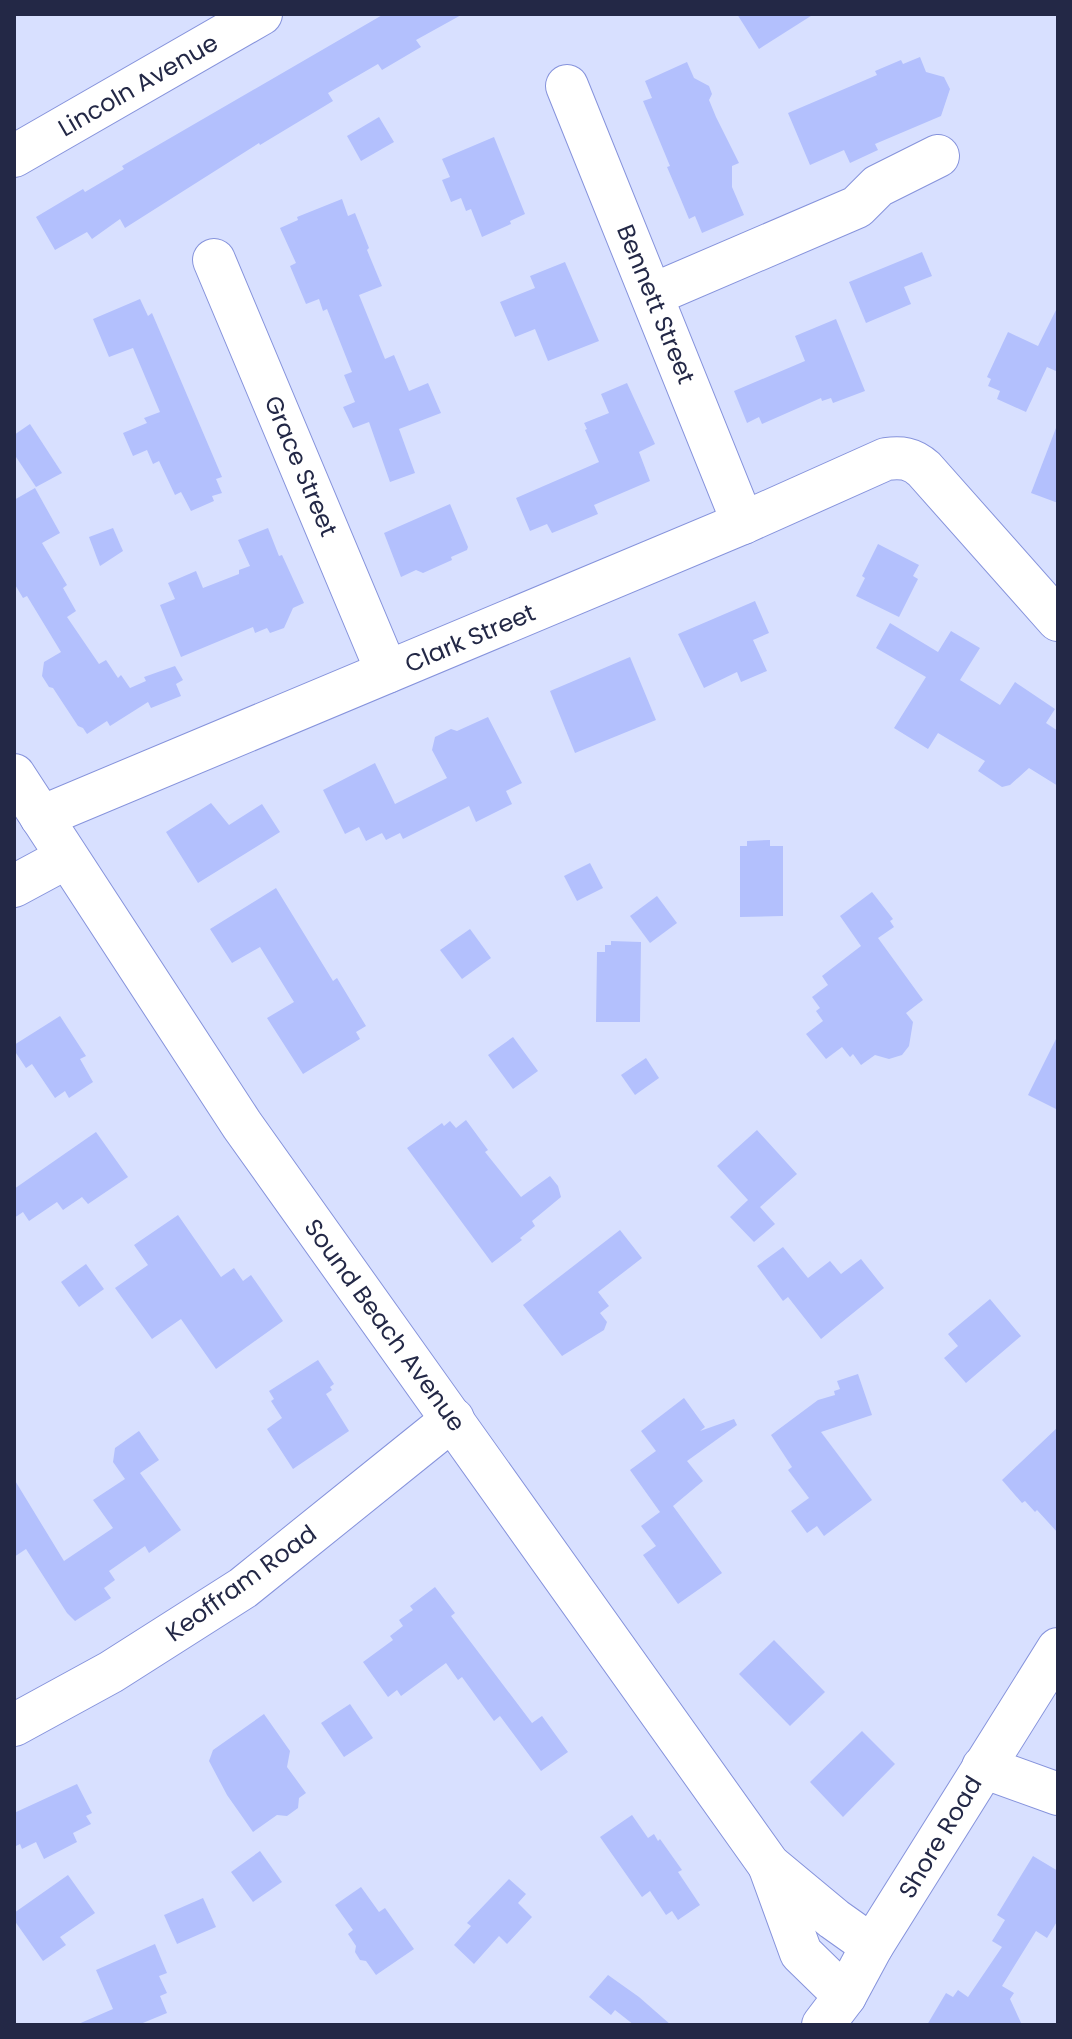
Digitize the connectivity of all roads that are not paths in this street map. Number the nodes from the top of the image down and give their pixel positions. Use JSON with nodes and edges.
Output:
{"nodes":[{"id":1,"x":261,"y":14,"type":"edge"},
{"id":2,"x":567,"y":86,"type":"dead end"},
{"id":3,"x":14,"y":156,"type":"edge"},
{"id":4,"x":938,"y":156,"type":"dead end"},
{"id":5,"x":214,"y":260,"type":"dead end"},
{"id":6,"x":652,"y":295,"type":"junction"},
{"id":7,"x":743,"y":523,"type":"junction"},
{"id":8,"x":1058,"y":620,"type":"edge"},
{"id":9,"x":387,"y":672,"type":"junction"},
{"id":10,"x":14,"y":775,"type":"edge"},
{"id":11,"x":41,"y":817,"type":"junction"},
{"id":12,"x":66,"y":858,"type":"junction"},
{"id":13,"x":14,"y":886,"type":"edge"},
{"id":14,"x":453,"y":1419,"type":"junction"},
{"id":15,"x":1058,"y":1649,"type":"edge"},
{"id":16,"x":14,"y":1725,"type":"edge"},
{"id":17,"x":983,"y":1767,"type":"junction"},
{"id":18,"x":1058,"y":1794,"type":"edge"},
{"id":19,"x":769,"y":1865,"type":"junction"},
{"id":20,"x":872,"y":1946,"type":"junction"},
{"id":21,"x":834,"y":2010,"type":"edge"}],
"edges":[{"from":1,"to":3,"type":"street","name":"Lincoln Avenue"},
{"from":2,"to":6,"type":"street","name":"Bennett Street"},
{"from":4,"to":6,"type":"street"},
{"from":5,"to":9,"type":"street","name":"Grace Street"},
{"from":6,"to":7,"type":"street","name":"Bennett Street"},
{"from":7,"to":8,"type":"street","name":"Clark Street"},
{"from":7,"to":9,"type":"street","name":"Clark Street"},
{"from":9,"to":11,"type":"street","name":"Clark Street"},
{"from":10,"to":11,"type":"street","name":"Sound Beach Avenue"},
{"from":11,"to":12,"type":"street","name":"Sound Beach Avenue"},
{"from":12,"to":13,"type":"street"},
{"from":12,"to":14,"type":"street","name":"Sound Beach Avenue"},
{"from":14,"to":16,"type":"street","name":"Keoffram Road"},
{"from":14,"to":19,"type":"street","name":"Sound Beach Avenue"},
{"from":15,"to":17,"type":"street","name":"Shore Road"},
{"from":17,"to":18,"type":"street"},
{"from":17,"to":20,"type":"street","name":"Shore Road"},
{"from":19,"to":20,"type":"street","name":"Sound Beach Avenue"},
{"from":19,"to":21,"type":"street","name":"Sound Beach Avenue"},
{"from":20,"to":21,"type":"street","name":"Shore Road"}]}
